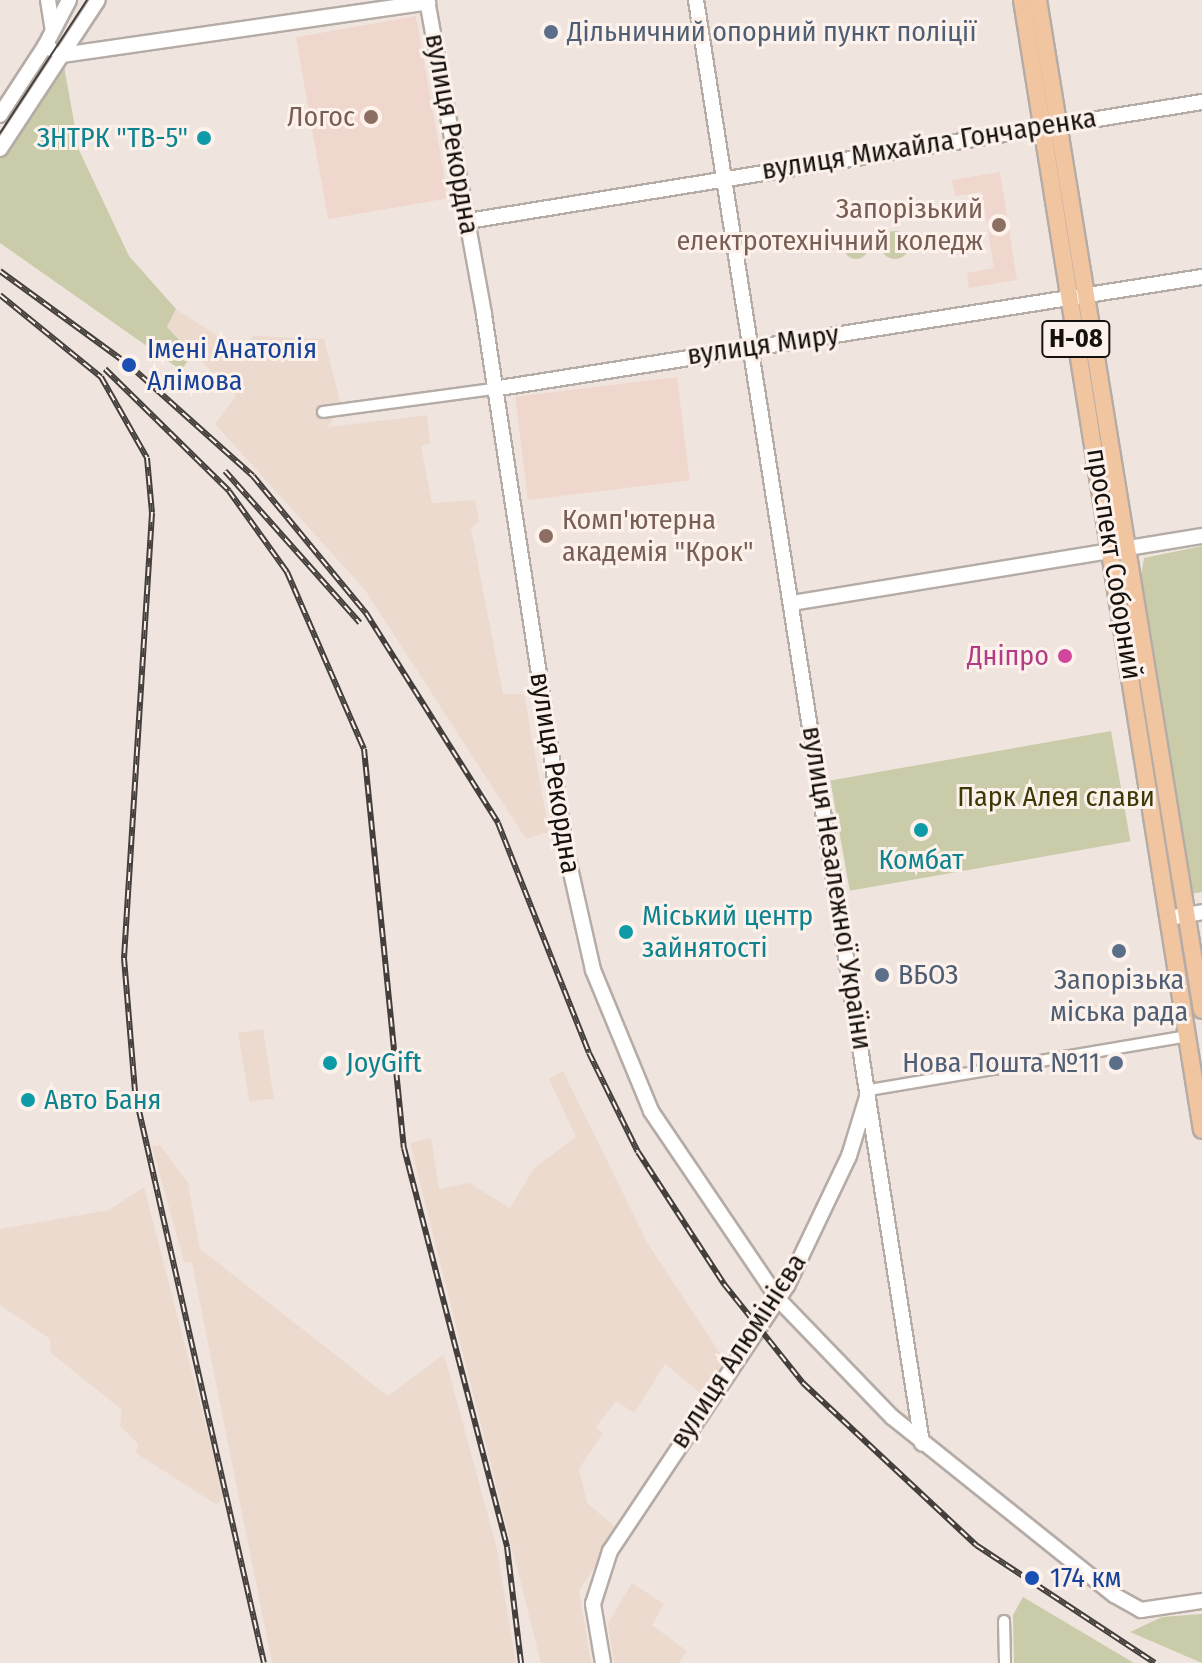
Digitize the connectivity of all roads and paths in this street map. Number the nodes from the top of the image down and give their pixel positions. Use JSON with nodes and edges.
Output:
{"nodes":[{"id":1,"x":48,"y":0,"type":"edge"},
{"id":2,"x":69,"y":0,"type":"edge"},
{"id":3,"x":98,"y":0,"type":"edge"},
{"id":4,"x":696,"y":0,"type":"edge"},
{"id":5,"x":1022,"y":0,"type":"edge"},
{"id":6,"x":1038,"y":0,"type":"edge"},
{"id":7,"x":428,"y":1,"type":"edge"},
{"id":8,"x":53,"y":31,"type":"junction"},
{"id":9,"x":45,"y":46,"type":"junction"},
{"id":10,"x":62,"y":55,"type":"junction"},
{"id":11,"x":1202,"y":102,"type":"edge"},
{"id":12,"x":0,"y":115,"type":"edge"},
{"id":13,"x":1050,"y":124,"type":"junction"},
{"id":14,"x":0,"y":149,"type":"edge"},
{"id":15,"x":725,"y":177,"type":"junction"},
{"id":16,"x":468,"y":221,"type":"junction"},
{"id":17,"x":1202,"y":277,"type":"edge"},
{"id":18,"x":1087,"y":296,"type":"junction"},
{"id":19,"x":1069,"y":299,"type":"junction"},
{"id":20,"x":751,"y":348,"type":"junction"},
{"id":21,"x":493,"y":389,"type":"junction"},
{"id":22,"x":323,"y":412,"type":"dead end"},
{"id":23,"x":1202,"y":536,"type":"edge"},
{"id":24,"x":1121,"y":552,"type":"junction"},
{"id":25,"x":792,"y":603,"type":"junction"},
{"id":26,"x":1196,"y":913,"type":"edge"},
{"id":27,"x":1169,"y":918,"type":"junction"},
{"id":28,"x":1198,"y":957,"type":"edge"},
{"id":29,"x":1175,"y":961,"type":"junction"},
{"id":30,"x":1202,"y":1010,"type":"edge"},
{"id":31,"x":1187,"y":1036,"type":"junction"},
{"id":32,"x":869,"y":1090,"type":"junction"},
{"id":33,"x":1202,"y":1130,"type":"edge"},
{"id":34,"x":779,"y":1300,"type":"junction"},
{"id":35,"x":922,"y":1443,"type":"junction"},
{"id":36,"x":1202,"y":1601,"type":"edge"},
{"id":37,"x":1004,"y":1621,"type":"dead end"},
{"id":38,"x":603,"y":1663,"type":"edge"},
{"id":39,"x":1005,"y":1663,"type":"edge"}],
"edges":[{"from":1,"to":8,"type":"street"},
{"from":2,"to":8,"type":"street"},
{"from":3,"to":10,"type":"street"},
{"from":4,"to":15,"type":"street","name":"вулиця Незалежної України"},
{"from":5,"to":13,"type":"main road","name":"проспект Соборний","number":"Н-08"},
{"from":6,"to":13,"type":"main road","name":"проспект Соборний","number":"Н-08"},
{"from":7,"to":10,"type":"street"},
{"from":7,"to":16,"type":"street","name":"вулиця Рекордна"},
{"from":8,"to":9,"type":"street"},
{"from":9,"to":10,"type":"street"},
{"from":9,"to":12,"type":"street"},
{"from":10,"to":14,"type":"street"},
{"from":11,"to":13,"type":"street","name":"вулиця Михайла Гончаренка"},
{"from":13,"to":15,"type":"street","name":"вулиця Михайла Гончаренка"},
{"from":13,"to":18,"type":"main road","name":"проспект Соборний","number":"Н-08"},
{"from":13,"to":19,"type":"main road","name":"проспект Соборний","number":"Н-08"},
{"from":15,"to":16,"type":"street","name":"вулиця Михайла Гончаренка"},
{"from":15,"to":20,"type":"street","name":"вулиця Незалежної України"},
{"from":16,"to":21,"type":"street","name":"вулиця Рекордна"},
{"from":17,"to":18,"type":"street","name":"вулиця Миру"},
{"from":18,"to":19,"type":"street","name":"вулиця Миру"},
{"from":18,"to":24,"type":"main road","name":"проспект Соборний","number":"Н-08"},
{"from":19,"to":20,"type":"street","name":"вулиця Миру"},
{"from":19,"to":24,"type":"main road","name":"проспект Соборний","number":"Н-08"},
{"from":20,"to":21,"type":"street","name":"вулиця Миру"},
{"from":20,"to":25,"type":"street","name":"вулиця Незалежної України"},
{"from":21,"to":22,"type":"street","name":"вулиця Миру"},
{"from":21,"to":34,"type":"street","name":"вулиця Рекордна"},
{"from":23,"to":24,"type":"street"},
{"from":24,"to":25,"type":"street"},
{"from":24,"to":26,"type":"main road","name":"проспект Соборний","number":"Н-08"},
{"from":24,"to":27,"type":"main road","name":"проспект Соборний","number":"Н-08"},
{"from":25,"to":32,"type":"street","name":"вулиця Незалежної України"},
{"from":26,"to":27,"type":"street"},
{"from":26,"to":28,"type":"main road","name":"проспект Соборний","number":"Н-08"},
{"from":27,"to":29,"type":"main road","name":"проспект Соборний","number":"Н-08"},
{"from":28,"to":29,"type":"street"},
{"from":28,"to":30,"type":"main road","name":"проспект Соборний","number":"Н-08"},
{"from":29,"to":31,"type":"main road","name":"проспект Соборний","number":"Н-08"},
{"from":31,"to":32,"type":"street"},
{"from":31,"to":33,"type":"main road","name":"проспект Соборний","number":"Н-08"},
{"from":32,"to":34,"type":"street","name":"вулиця Алюмінієва"},
{"from":32,"to":35,"type":"street","name":"вулиця Незалежної України"},
{"from":34,"to":35,"type":"street","name":"вулиця Рекордна"},
{"from":34,"to":38,"type":"street","name":"вулиця Алюмінієва"},
{"from":35,"to":36,"type":"street"},
{"from":37,"to":39,"type":"street"}]}
